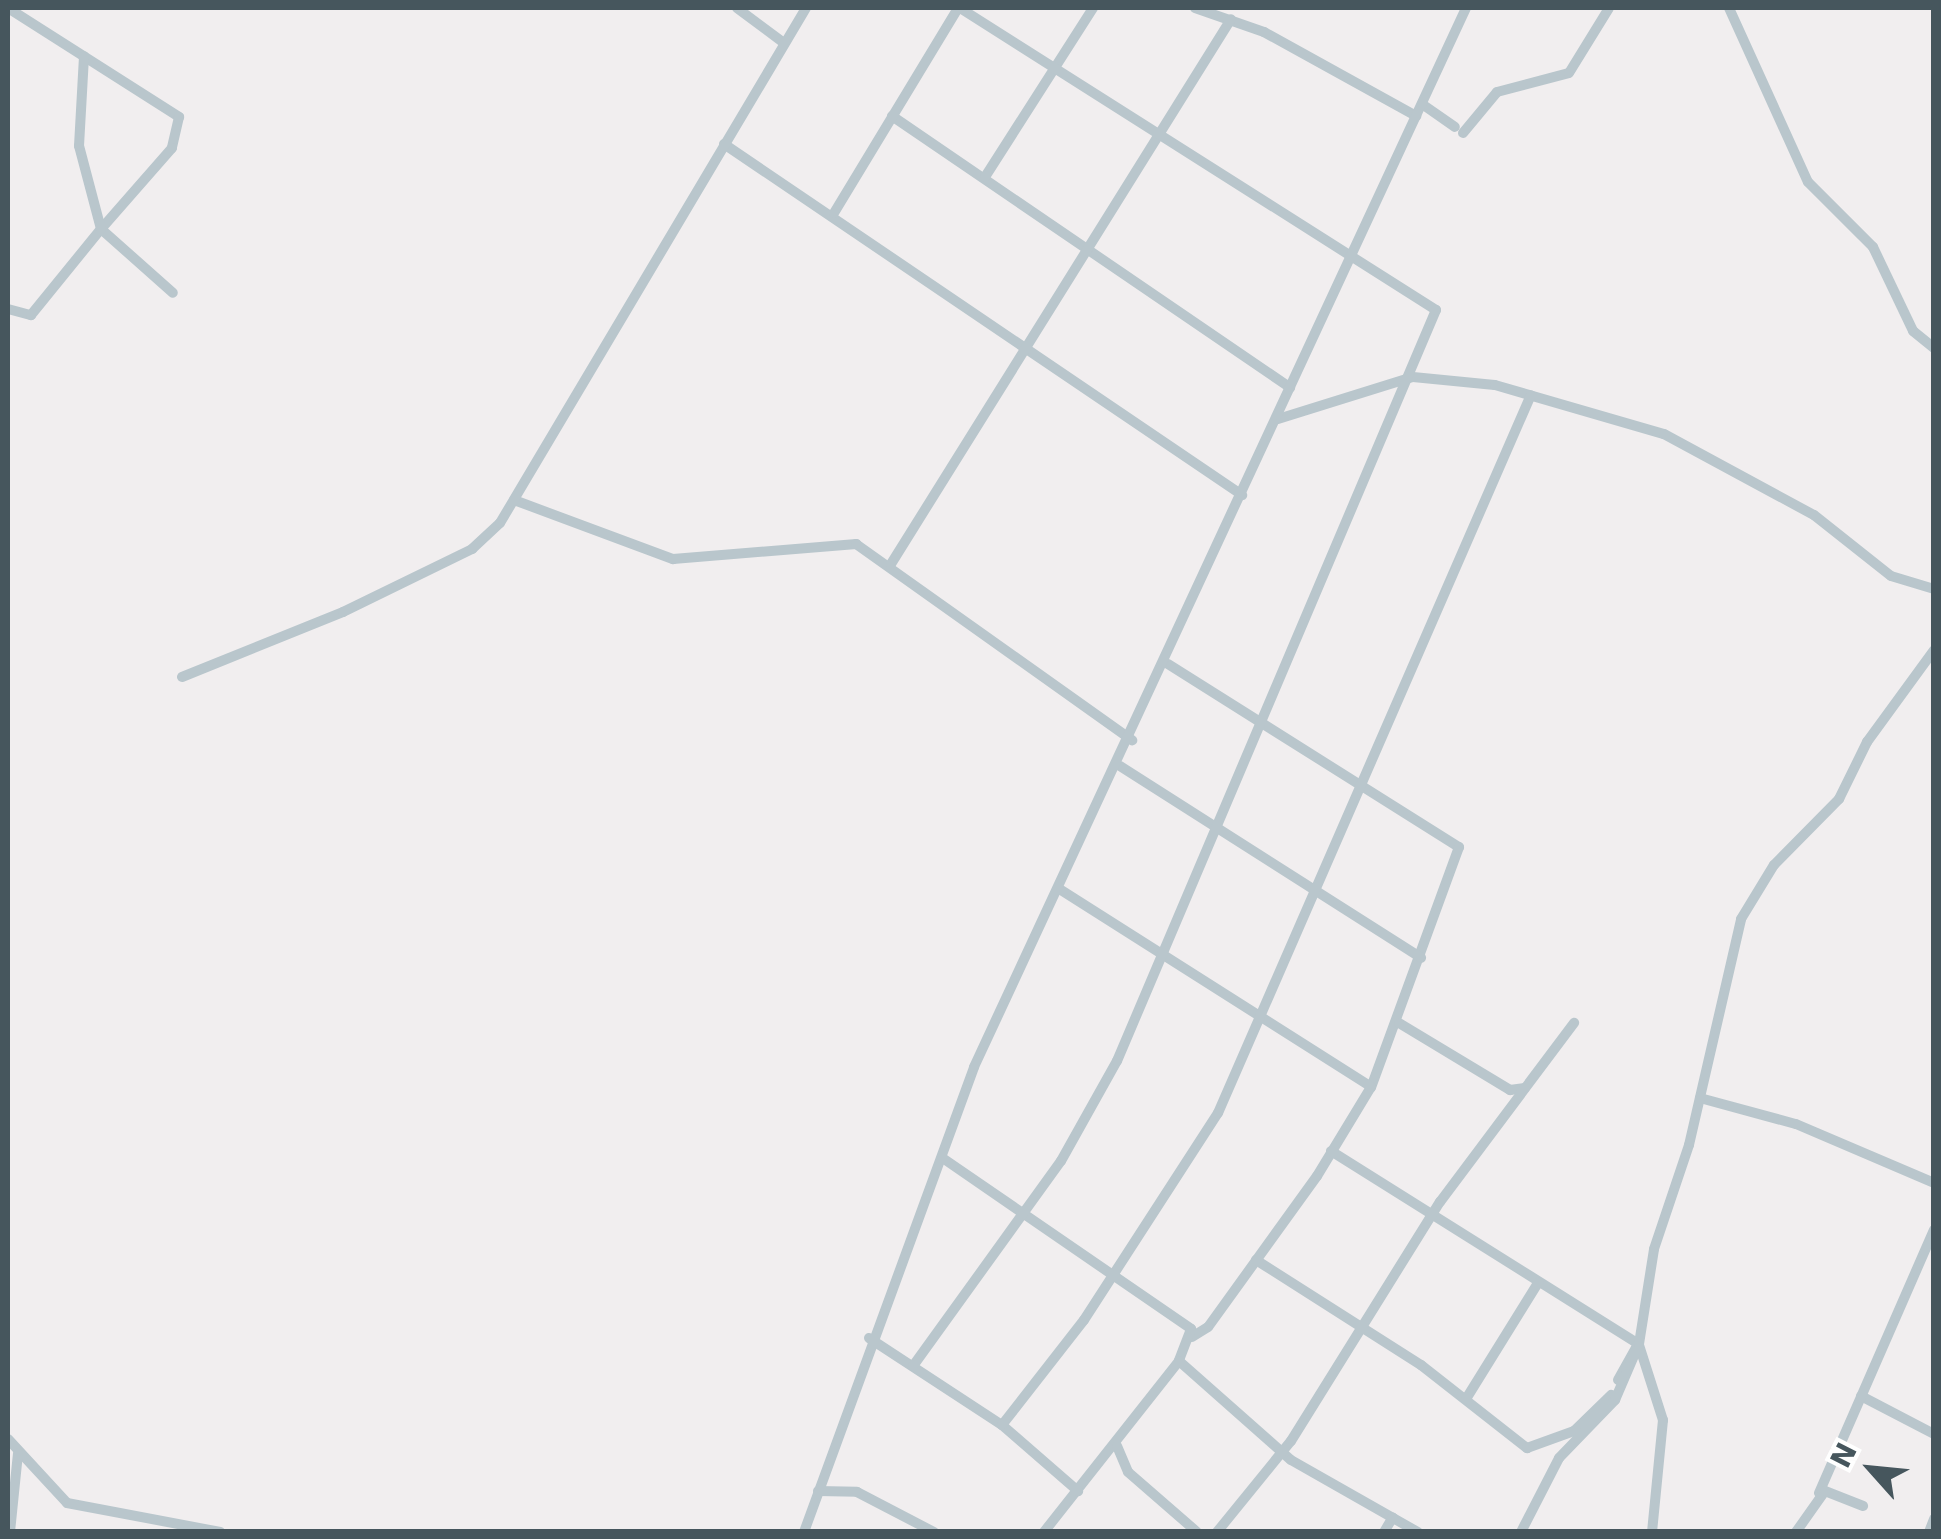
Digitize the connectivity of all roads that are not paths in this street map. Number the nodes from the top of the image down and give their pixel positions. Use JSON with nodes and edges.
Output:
{"nodes":[{"id":1,"x":8,"y":8,"type":"edge"},
{"id":2,"x":737,"y":8,"type":"edge"},
{"id":3,"x":806,"y":8,"type":"edge"},
{"id":4,"x":958,"y":8,"type":"edge"},
{"id":5,"x":1093,"y":8,"type":"edge"},
{"id":6,"x":1195,"y":8,"type":"edge"},
{"id":7,"x":1466,"y":8,"type":"edge"},
{"id":8,"x":1609,"y":8,"type":"edge"},
{"id":9,"x":1729,"y":8,"type":"edge"},
{"id":10,"x":1231,"y":19,"type":"junction"},
{"id":11,"x":784,"y":43,"type":"junction"},
{"id":12,"x":84,"y":56,"type":"junction"},
{"id":13,"x":1056,"y":66,"type":"junction"},
{"id":14,"x":1422,"y":104,"type":"junction"},
{"id":15,"x":892,"y":116,"type":"junction"},
{"id":16,"x":1416,"y":116,"type":"junction"},
{"id":17,"x":1160,"y":131,"type":"junction"},
{"id":18,"x":724,"y":144,"type":"junction"},
{"id":19,"x":985,"y":178,"type":"junction"},
{"id":20,"x":834,"y":213,"type":"junction"},
{"id":21,"x":101,"y":230,"type":"junction"},
{"id":22,"x":1088,"y":250,"type":"junction"},
{"id":23,"x":1353,"y":252,"type":"junction"},
{"id":24,"x":173,"y":293,"type":"dead end"},
{"id":25,"x":8,"y":309,"type":"edge"},
{"id":26,"x":1024,"y":348,"type":"junction"},
{"id":27,"x":1934,"y":348,"type":"edge"},
{"id":28,"x":1414,"y":377,"type":"junction"},
{"id":29,"x":1290,"y":387,"type":"junction"},
{"id":30,"x":1531,"y":395,"type":"junction"},
{"id":31,"x":1278,"y":419,"type":"junction"},
{"id":32,"x":1242,"y":494,"type":"junction"},
{"id":33,"x":514,"y":500,"type":"junction"},
{"id":34,"x":891,"y":564,"type":"junction"},
{"id":35,"x":1934,"y":589,"type":"edge"},
{"id":36,"x":1934,"y":650,"type":"edge"},
{"id":37,"x":1168,"y":664,"type":"junction"},
{"id":38,"x":182,"y":677,"type":"dead end"},
{"id":39,"x":1263,"y":721,"type":"junction"},
{"id":40,"x":1132,"y":740,"type":"junction"},
{"id":41,"x":1120,"y":766,"type":"junction"},
{"id":42,"x":1361,"y":785,"type":"junction"},
{"id":43,"x":1217,"y":829,"type":"junction"},
{"id":44,"x":1060,"y":890,"type":"junction"},
{"id":45,"x":1315,"y":894,"type":"junction"},
{"id":46,"x":1164,"y":955,"type":"junction"},
{"id":47,"x":1421,"y":958,"type":"junction"},
{"id":48,"x":1261,"y":1017,"type":"junction"},
{"id":49,"x":1399,"y":1023,"type":"junction"},
{"id":50,"x":1574,"y":1023,"type":"dead end"},
{"id":51,"x":1370,"y":1087,"type":"junction"},
{"id":52,"x":1525,"y":1088,"type":"junction"},
{"id":53,"x":1700,"y":1098,"type":"junction"},
{"id":54,"x":1331,"y":1151,"type":"junction"},
{"id":55,"x":944,"y":1159,"type":"junction"},
{"id":56,"x":1934,"y":1183,"type":"edge"},
{"id":57,"x":1024,"y":1214,"type":"junction"},
{"id":58,"x":1434,"y":1218,"type":"junction"},
{"id":59,"x":1934,"y":1230,"type":"edge"},
{"id":60,"x":1256,"y":1260,"type":"junction"},
{"id":61,"x":1113,"y":1272,"type":"junction"},
{"id":62,"x":1538,"y":1284,"type":"junction"},
{"id":63,"x":1361,"y":1325,"type":"junction"},
{"id":64,"x":1192,"y":1336,"type":"junction"},
{"id":65,"x":869,"y":1338,"type":"junction"},
{"id":66,"x":1639,"y":1344,"type":"junction"},
{"id":67,"x":1179,"y":1361,"type":"junction"},
{"id":68,"x":914,"y":1366,"type":"junction"},
{"id":69,"x":1862,"y":1396,"type":"junction"},
{"id":70,"x":1466,"y":1399,"type":"junction"},
{"id":71,"x":1002,"y":1425,"type":"junction"},
{"id":72,"x":1934,"y":1434,"type":"edge"},
{"id":73,"x":8,"y":1439,"type":"edge"},
{"id":74,"x":1117,"y":1446,"type":"junction"},
{"id":75,"x":1280,"y":1451,"type":"junction"},
{"id":76,"x":18,"y":1453,"type":"junction"},
{"id":77,"x":818,"y":1491,"type":"junction"},
{"id":78,"x":1078,"y":1491,"type":"junction"},
{"id":79,"x":1819,"y":1493,"type":"junction"},
{"id":80,"x":1863,"y":1506,"type":"dead end"},
{"id":81,"x":1392,"y":1516,"type":"junction"},
{"id":82,"x":1934,"y":1519,"type":"edge"},
{"id":83,"x":10,"y":1532,"type":"edge"},
{"id":84,"x":220,"y":1532,"type":"edge"},
{"id":85,"x":800,"y":1532,"type":"edge"},
{"id":86,"x":934,"y":1532,"type":"edge"},
{"id":87,"x":1044,"y":1532,"type":"edge"},
{"id":88,"x":1197,"y":1532,"type":"edge"},
{"id":89,"x":1218,"y":1532,"type":"edge"},
{"id":90,"x":1384,"y":1532,"type":"edge"},
{"id":91,"x":1418,"y":1532,"type":"edge"},
{"id":92,"x":1521,"y":1532,"type":"edge"},
{"id":93,"x":1652,"y":1532,"type":"edge"},
{"id":94,"x":1796,"y":1532,"type":"edge"},
{"id":95,"x":1929,"y":1532,"type":"edge"}],
"edges":[{"from":1,"to":12,"type":"street"},
{"from":2,"to":11,"type":"street"},
{"from":3,"to":11,"type":"street"},
{"from":4,"to":13,"type":"street"},
{"from":4,"to":15,"type":"street"},
{"from":5,"to":13,"type":"street"},
{"from":6,"to":10,"type":"street"},
{"from":7,"to":14,"type":"street"},
{"from":8,"to":14,"type":"street"},
{"from":9,"to":27,"type":"street"},
{"from":10,"to":16,"type":"street"},
{"from":10,"to":17,"type":"street"},
{"from":11,"to":18,"type":"street"},
{"from":12,"to":21,"type":"street"},
{"from":12,"to":21,"type":"street"},
{"from":13,"to":17,"type":"street"},
{"from":13,"to":19,"type":"street"},
{"from":14,"to":16,"type":"street"},
{"from":15,"to":19,"type":"street"},
{"from":15,"to":20,"type":"street"},
{"from":16,"to":23,"type":"street"},
{"from":17,"to":22,"type":"street"},
{"from":17,"to":23,"type":"street"},
{"from":18,"to":20,"type":"street"},
{"from":18,"to":33,"type":"street"},
{"from":19,"to":22,"type":"street"},
{"from":20,"to":26,"type":"street"},
{"from":21,"to":24,"type":"street"},
{"from":21,"to":25,"type":"street"},
{"from":22,"to":26,"type":"street"},
{"from":22,"to":29,"type":"street"},
{"from":23,"to":28,"type":"street"},
{"from":23,"to":29,"type":"street"},
{"from":26,"to":32,"type":"street"},
{"from":26,"to":34,"type":"street"},
{"from":28,"to":30,"type":"street"},
{"from":28,"to":31,"type":"street"},
{"from":28,"to":39,"type":"street"},
{"from":29,"to":31,"type":"street"},
{"from":30,"to":35,"type":"street"},
{"from":30,"to":42,"type":"street"},
{"from":31,"to":32,"type":"street"},
{"from":32,"to":37,"type":"street"},
{"from":33,"to":34,"type":"street"},
{"from":33,"to":38,"type":"street"},
{"from":34,"to":40,"type":"street"},
{"from":36,"to":53,"type":"street"},
{"from":37,"to":39,"type":"street"},
{"from":37,"to":40,"type":"street"},
{"from":39,"to":42,"type":"street"},
{"from":39,"to":43,"type":"street"},
{"from":40,"to":41,"type":"street"},
{"from":41,"to":43,"type":"street"},
{"from":41,"to":44,"type":"street"},
{"from":42,"to":45,"type":"street"},
{"from":42,"to":47,"type":"street"},
{"from":43,"to":45,"type":"street"},
{"from":43,"to":46,"type":"street"},
{"from":44,"to":46,"type":"street"},
{"from":44,"to":55,"type":"street"},
{"from":45,"to":47,"type":"street"},
{"from":45,"to":48,"type":"street"},
{"from":46,"to":48,"type":"street"},
{"from":46,"to":57,"type":"street"},
{"from":47,"to":49,"type":"street"},
{"from":48,"to":51,"type":"street"},
{"from":48,"to":61,"type":"street"},
{"from":49,"to":51,"type":"street"},
{"from":49,"to":52,"type":"street"},
{"from":50,"to":52,"type":"street"},
{"from":51,"to":54,"type":"street"},
{"from":52,"to":58,"type":"street"},
{"from":53,"to":56,"type":"street"},
{"from":53,"to":66,"type":"street"},
{"from":54,"to":58,"type":"street"},
{"from":54,"to":60,"type":"street"},
{"from":55,"to":57,"type":"street"},
{"from":55,"to":65,"type":"street"},
{"from":57,"to":61,"type":"street"},
{"from":57,"to":68,"type":"street"},
{"from":58,"to":62,"type":"street"},
{"from":58,"to":63,"type":"street"},
{"from":59,"to":69,"type":"street"},
{"from":60,"to":63,"type":"street"},
{"from":60,"to":64,"type":"street"},
{"from":61,"to":64,"type":"street"},
{"from":61,"to":71,"type":"street"},
{"from":62,"to":66,"type":"street"},
{"from":62,"to":70,"type":"street"},
{"from":63,"to":70,"type":"street"},
{"from":63,"to":75,"type":"street"},
{"from":64,"to":67,"type":"street"},
{"from":65,"to":68,"type":"street"},
{"from":65,"to":77,"type":"street"},
{"from":66,"to":70,"type":"street"},
{"from":66,"to":92,"type":"street"},
{"from":66,"to":93,"type":"street"},
{"from":67,"to":74,"type":"street"},
{"from":67,"to":75,"type":"street"},
{"from":68,"to":71,"type":"street"},
{"from":69,"to":72,"type":"street"},
{"from":69,"to":79,"type":"street"},
{"from":71,"to":78,"type":"street"},
{"from":73,"to":76,"type":"street"},
{"from":74,"to":78,"type":"street"},
{"from":74,"to":88,"type":"street"},
{"from":75,"to":81,"type":"street"},
{"from":75,"to":89,"type":"street"},
{"from":76,"to":83,"type":"street"},
{"from":76,"to":84,"type":"street"},
{"from":77,"to":85,"type":"street"},
{"from":77,"to":86,"type":"street"},
{"from":78,"to":87,"type":"street"},
{"from":79,"to":80,"type":"street"},
{"from":79,"to":94,"type":"street"},
{"from":81,"to":90,"type":"street"},
{"from":81,"to":91,"type":"street"},
{"from":82,"to":95,"type":"street"}]}
